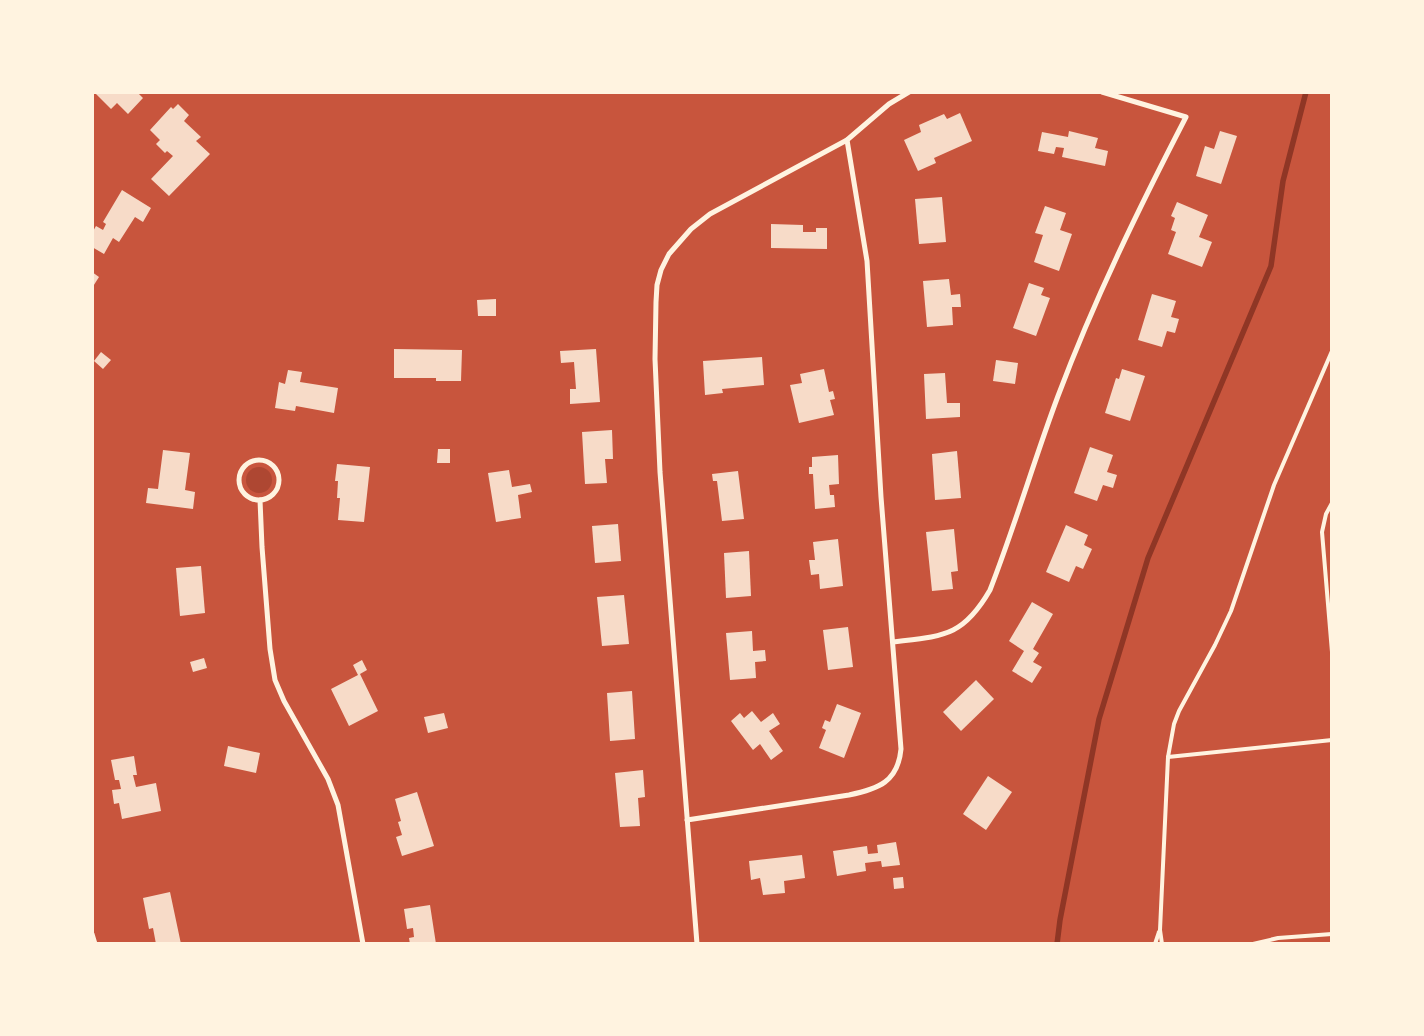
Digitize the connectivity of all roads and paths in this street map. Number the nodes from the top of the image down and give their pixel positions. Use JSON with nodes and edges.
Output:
{"nodes":[{"id":1,"x":909,"y":92,"type":"edge"},
{"id":2,"x":1102,"y":92,"type":"edge"},
{"id":3,"x":847,"y":140,"type":"junction"},
{"id":4,"x":1332,"y":351,"type":"edge"},
{"id":5,"x":260,"y":500,"type":"junction"},
{"id":6,"x":1332,"y":503,"type":"edge"},
{"id":7,"x":892,"y":642,"type":"junction"},
{"id":8,"x":1332,"y":652,"type":"edge"},
{"id":9,"x":1332,"y":740,"type":"edge"},
{"id":10,"x":1168,"y":757,"type":"junction"},
{"id":11,"x":688,"y":820,"type":"junction"},
{"id":12,"x":1160,"y":930,"type":"junction"},
{"id":13,"x":92,"y":934,"type":"edge"},
{"id":14,"x":1332,"y":934,"type":"edge"},
{"id":15,"x":95,"y":944,"type":"edge"},
{"id":16,"x":363,"y":944,"type":"edge"},
{"id":17,"x":697,"y":944,"type":"edge"},
{"id":18,"x":1155,"y":944,"type":"edge"},
{"id":19,"x":1162,"y":944,"type":"edge"},
{"id":20,"x":1254,"y":944,"type":"edge"}],
"edges":[{"from":1,"to":3,"type":"street"},
{"from":2,"to":7,"type":"street"},
{"from":3,"to":7,"type":"street"},
{"from":3,"to":11,"type":"street"},
{"from":4,"to":10,"type":"lane"},
{"from":5,"to":5,"type":"street"},
{"from":5,"to":16,"type":"street"},
{"from":6,"to":8,"type":"lane"},
{"from":7,"to":11,"type":"street"},
{"from":9,"to":10,"type":"lane"},
{"from":10,"to":12,"type":"lane"},
{"from":11,"to":17,"type":"street"},
{"from":12,"to":18,"type":"lane"},
{"from":12,"to":19,"type":"lane"},
{"from":13,"to":15,"type":"street"},
{"from":14,"to":20,"type":"lane"}]}
